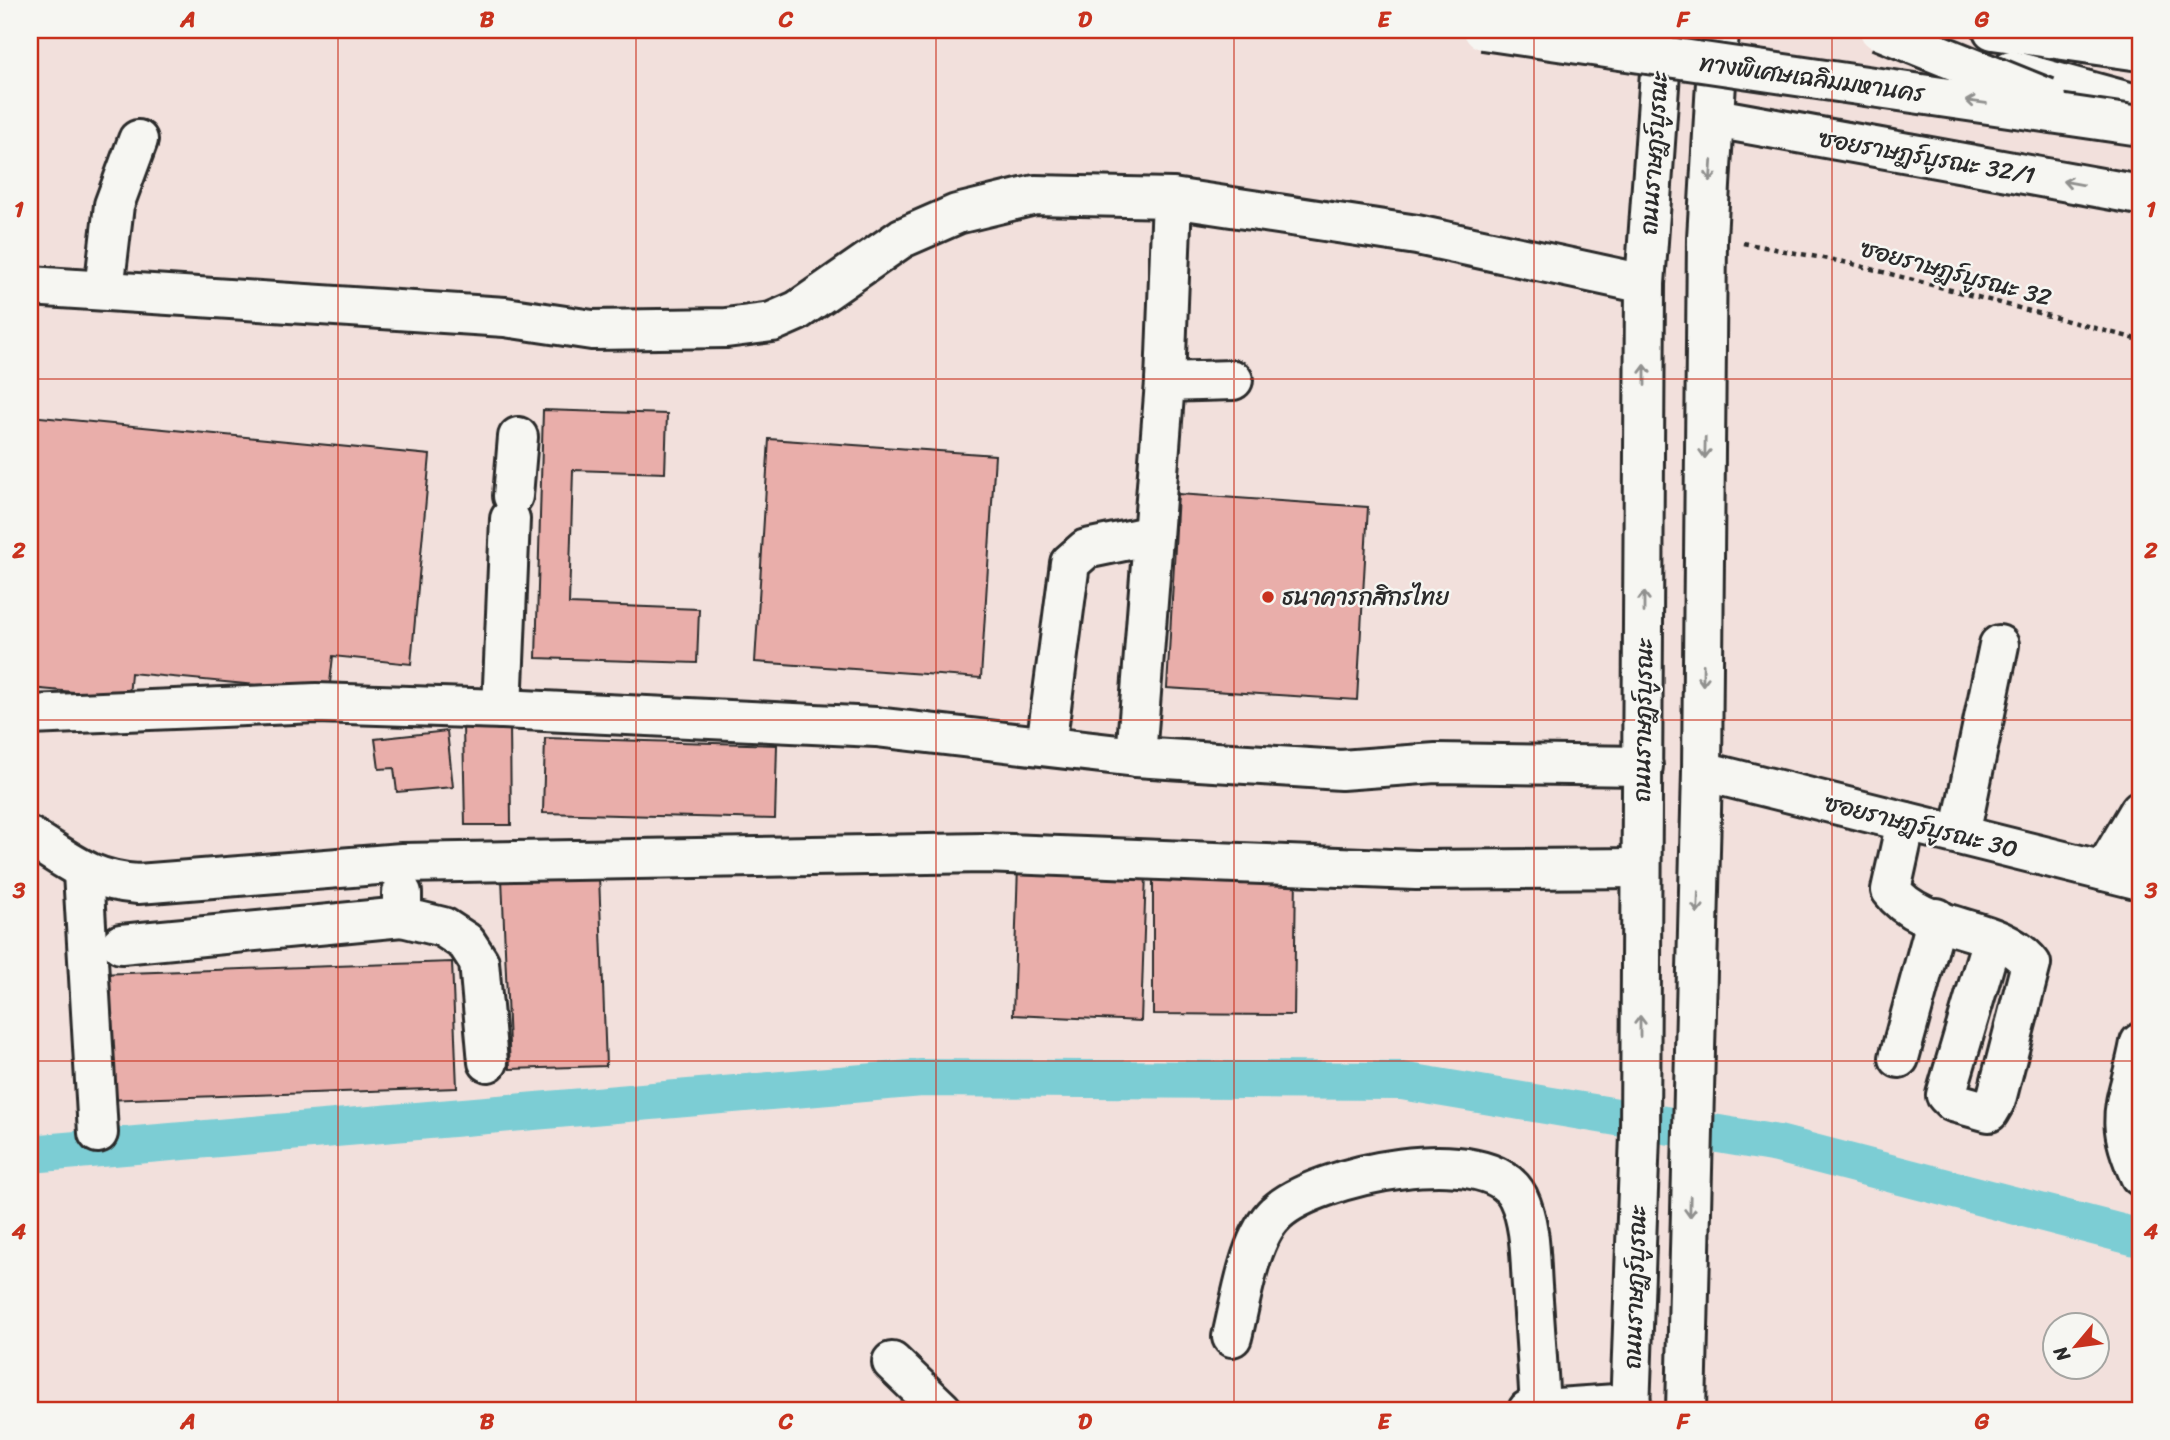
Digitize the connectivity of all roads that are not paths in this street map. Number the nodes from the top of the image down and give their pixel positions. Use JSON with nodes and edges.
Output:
{"nodes":[{"id":1,"x":1483,"y":30,"type":"edge"},
{"id":2,"x":1663,"y":30,"type":"edge"},
{"id":3,"x":1719,"y":30,"type":"edge"},
{"id":4,"x":1880,"y":30,"type":"edge"},
{"id":5,"x":1993,"y":30,"type":"edge"},
{"id":6,"x":2140,"y":51,"type":"edge"},
{"id":7,"x":2140,"y":105,"type":"edge"},
{"id":8,"x":1714,"y":118,"type":"junction"},
{"id":9,"x":2140,"y":125,"type":"edge"},
{"id":10,"x":2140,"y":133,"type":"edge"},
{"id":11,"x":138,"y":140,"type":"dead end"},
{"id":12,"x":2140,"y":195,"type":"edge"},
{"id":13,"x":1172,"y":198,"type":"junction"},
{"id":14,"x":1645,"y":284,"type":"junction"},
{"id":15,"x":30,"y":286,"type":"edge"},
{"id":16,"x":104,"y":290,"type":"junction"},
{"id":17,"x":1233,"y":380,"type":"dead end"},
{"id":18,"x":1165,"y":383,"type":"junction"},
{"id":19,"x":518,"y":437,"type":"dead end"},
{"id":20,"x":1153,"y":535,"type":"junction"},
{"id":21,"x":1999,"y":645,"type":"dead end"},
{"id":22,"x":502,"y":709,"type":"junction"},
{"id":23,"x":30,"y":715,"type":"edge"},
{"id":24,"x":1046,"y":746,"type":"junction"},
{"id":25,"x":1136,"y":757,"type":"junction"},
{"id":26,"x":1643,"y":766,"type":"junction"},
{"id":27,"x":1702,"y":772,"type":"junction"},
{"id":28,"x":2140,"y":810,"type":"edge"},
{"id":29,"x":1906,"y":822,"type":"junction"},
{"id":30,"x":1960,"y":835,"type":"junction"},
{"id":31,"x":30,"y":837,"type":"edge"},
{"id":32,"x":402,"y":863,"type":"junction"},
{"id":33,"x":1641,"y":868,"type":"junction"},
{"id":34,"x":83,"y":873,"type":"junction"},
{"id":35,"x":2122,"y":876,"type":"edge"},
{"id":36,"x":402,"y":918,"type":"junction"},
{"id":37,"x":1937,"y":918,"type":"junction"},
{"id":38,"x":1992,"y":939,"type":"dead end"},
{"id":39,"x":121,"y":944,"type":"dead end"},
{"id":40,"x":1899,"y":1058,"type":"dead end"},
{"id":41,"x":2139,"y":1059,"type":"edge"},
{"id":42,"x":488,"y":1062,"type":"dead end"},
{"id":43,"x":97,"y":1133,"type":"dead end"},
{"id":44,"x":2140,"y":1176,"type":"edge"},
{"id":45,"x":1232,"y":1337,"type":"dead end"},
{"id":46,"x":892,"y":1362,"type":"dead end"},
{"id":47,"x":1631,"y":1407,"type":"edge"},
{"id":48,"x":942,"y":1410,"type":"edge"},
{"id":49,"x":1534,"y":1410,"type":"edge"},
{"id":50,"x":1686,"y":1410,"type":"edge"}],
"edges":[{"from":9,"to":1,"type":"main road","name":"ทางพิเศษเฉลิมมหานคร","one_way":true,"bridge":true},
{"from":2,"to":14,"type":"main road","name":"ถนนราษฎร์บูรณะ"},
{"from":3,"to":8,"type":"main road"},
{"from":4,"to":7,"type":"main road","bridge":true},
{"from":4,"to":10,"type":"main road","bridge":true},
{"from":5,"to":6,"type":"main road"},
{"from":12,"to":8,"type":"main road","name":"ซอยราษฎร์บูรณะ 32/1","one_way":true},
{"from":8,"to":27,"type":"main road","one_way":true},
{"from":11,"to":16,"type":"main road"},
{"from":13,"to":14,"type":"main road"},
{"from":13,"to":16,"type":"main road"},
{"from":13,"to":18,"type":"main road"},
{"from":26,"to":14,"type":"main road","name":"ถนนราษฎร์บูรณะ","one_way":true},
{"from":15,"to":16,"type":"main road"},
{"from":17,"to":18,"type":"main road"},
{"from":18,"to":20,"type":"main road"},
{"from":19,"to":22,"type":"main road"},
{"from":20,"to":24,"type":"main road"},
{"from":20,"to":25,"type":"main road"},
{"from":21,"to":30,"type":"main road"},
{"from":22,"to":23,"type":"main road"},
{"from":22,"to":24,"type":"main road"},
{"from":24,"to":25,"type":"main road"},
{"from":25,"to":26,"type":"main road"},
{"from":26,"to":33,"type":"main road","name":"ถนนราษฎร์บูรณะ"},
{"from":27,"to":29,"type":"main road","name":"ซอยราษฎร์บูรณะ 30"},
{"from":27,"to":50,"type":"main road","one_way":true},
{"from":28,"to":35,"type":"main road"},
{"from":29,"to":30,"type":"main road","name":"ซอยราษฎร์บูรณะ 30"},
{"from":29,"to":37,"type":"main road"},
{"from":30,"to":35,"type":"main road","name":"ซอยราษฎร์บูรณะ 30"},
{"from":31,"to":34,"type":"main road"},
{"from":32,"to":33,"type":"main road"},
{"from":32,"to":34,"type":"main road"},
{"from":32,"to":36,"type":"main road"},
{"from":47,"to":33,"type":"main road","name":"ถนนราษฎร์บูรณะ","one_way":true},
{"from":34,"to":43,"type":"main road"},
{"from":36,"to":39,"type":"main road"},
{"from":36,"to":42,"type":"main road"},
{"from":37,"to":38,"type":"main road"},
{"from":37,"to":40,"type":"main road"},
{"from":41,"to":44,"type":"main road"},
{"from":45,"to":49,"type":"main road"},
{"from":46,"to":48,"type":"main road"},
{"from":47,"to":49,"type":"main road"}]}
